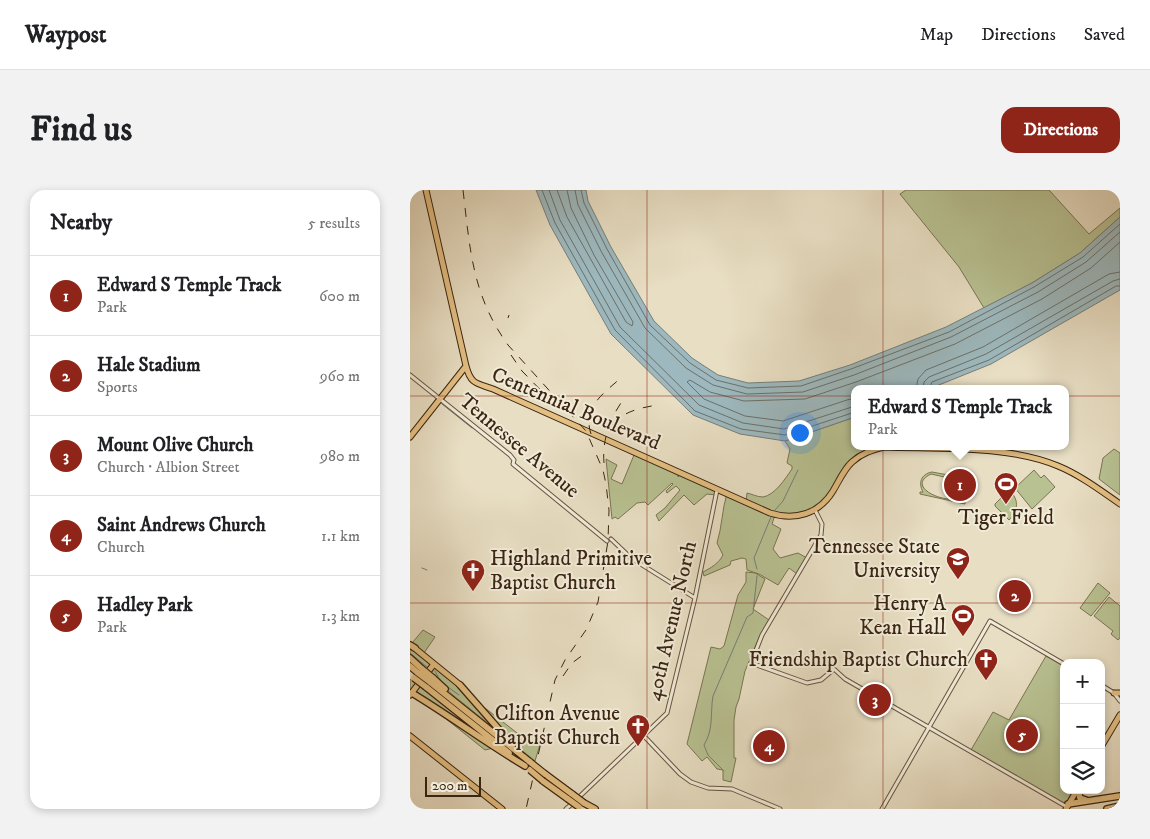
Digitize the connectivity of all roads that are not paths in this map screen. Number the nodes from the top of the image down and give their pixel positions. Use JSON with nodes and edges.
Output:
{"nodes":[{"id":1,"x":426,"y":190,"type":"edge"},
{"id":2,"x":466,"y":366,"type":"junction"},
{"id":3,"x":410,"y":375,"type":"edge"},
{"id":4,"x":440,"y":399,"type":"junction"},
{"id":5,"x":410,"y":436,"type":"edge"},
{"id":6,"x":871,"y":450,"type":"edge"},
{"id":7,"x":956,"y":450,"type":"edge"},
{"id":8,"x":718,"y":489,"type":"junction"},
{"id":9,"x":1120,"y":504,"type":"edge"},
{"id":10,"x":815,"y":510,"type":"junction"},
{"id":11,"x":611,"y":539,"type":"dead end"},
{"id":12,"x":607,"y":541,"type":"dead end"},
{"id":13,"x":695,"y":598,"type":"junction"},
{"id":14,"x":412,"y":646,"type":"edge"},
{"id":15,"x":410,"y":658,"type":"edge"},
{"id":16,"x":1060,"y":662,"type":"edge"},
{"id":17,"x":434,"y":664,"type":"junction"},
{"id":18,"x":410,"y":666,"type":"edge"},
{"id":19,"x":416,"y":673,"type":"edge"},
{"id":20,"x":430,"y":682,"type":"junction"},
{"id":21,"x":460,"y":686,"type":"joint"},
{"id":22,"x":1105,"y":687,"type":"edge"},
{"id":23,"x":411,"y":693,"type":"edge"},
{"id":24,"x":1117,"y":693,"type":"edge"},
{"id":25,"x":1120,"y":701,"type":"edge"},
{"id":26,"x":1120,"y":715,"type":"edge"},
{"id":27,"x":929,"y":727,"type":"junction"},
{"id":28,"x":410,"y":736,"type":"edge"},
{"id":29,"x":643,"y":736,"type":"junction"},
{"id":30,"x":1105,"y":740,"type":"edge"},
{"id":31,"x":522,"y":755,"type":"junction"},
{"id":32,"x":528,"y":766,"type":"junction"},
{"id":33,"x":1075,"y":794,"type":"edge"},
{"id":34,"x":1078,"y":794,"type":"edge"},
{"id":35,"x":1120,"y":796,"type":"edge"},
{"id":36,"x":570,"y":797,"type":"junction"},
{"id":37,"x":1088,"y":801,"type":"junction"},
{"id":38,"x":582,"y":806,"type":"edge"},
{"id":39,"x":1120,"y":806,"type":"edge"},
{"id":40,"x":1067,"y":807,"type":"edge"},
{"id":41,"x":502,"y":809,"type":"edge"},
{"id":42,"x":566,"y":809,"type":"edge"},
{"id":43,"x":595,"y":809,"type":"edge"},
{"id":44,"x":780,"y":809,"type":"edge"},
{"id":45,"x":882,"y":809,"type":"edge"},
{"id":46,"x":1108,"y":809,"type":"edge"}],
"edges":[{"from":1,"to":2,"type":"main road","name":"Centennial Boulevard"},
{"from":2,"to":4,"type":"main road"},
{"from":2,"to":8,"type":"main road","name":"Centennial Boulevard"},
{"from":3,"to":4,"type":"street","name":"Tennessee Avenue"},
{"from":4,"to":5,"type":"main road"},
{"from":4,"to":12,"type":"street","name":"Tennessee Avenue"},
{"from":6,"to":10,"type":"main road"},
{"from":7,"to":9,"type":"main road"},
{"from":8,"to":10,"type":"main road","name":"Centennial Boulevard"},
{"from":8,"to":13,"type":"street","name":"40th Avenue North"},
{"from":10,"to":27,"type":"street"},
{"from":11,"to":13,"type":"street"},
{"from":13,"to":29,"type":"street","name":"40th Avenue North"},
{"from":14,"to":17,"type":"main road"},
{"from":15,"to":19,"type":"highway"},
{"from":16,"to":27,"type":"street"},
{"from":17,"to":21,"type":"main road"},
{"from":17,"to":23,"type":"main road"},
{"from":18,"to":19,"type":"highway"},
{"from":19,"to":20,"type":"highway","bridge":true},
{"from":20,"to":31,"type":"highway"},
{"from":20,"to":32,"type":"highway"},
{"from":21,"to":31,"type":"highway"},
{"from":22,"to":24,"type":"street"},
{"from":23,"to":32,"type":"highway"},
{"from":24,"to":25,"type":"street"},
{"from":26,"to":30,"type":"main road"},
{"from":27,"to":40,"type":"street"},
{"from":27,"to":45,"type":"street"},
{"from":28,"to":41,"type":"main road"},
{"from":29,"to":42,"type":"street","name":"40th Avenue North"},
{"from":29,"to":44,"type":"street"},
{"from":31,"to":32,"type":"highway"},
{"from":32,"to":36,"type":"highway","bridge":true},
{"from":32,"to":36,"type":"highway","bridge":true},
{"from":33,"to":40,"type":"main road"},
{"from":34,"to":37,"type":"highway"},
{"from":35,"to":37,"type":"highway"},
{"from":36,"to":38,"type":"highway","bridge":true},
{"from":37,"to":40,"type":"highway"},
{"from":38,"to":43,"type":"highway"},
{"from":39,"to":46,"type":"highway"}]}
